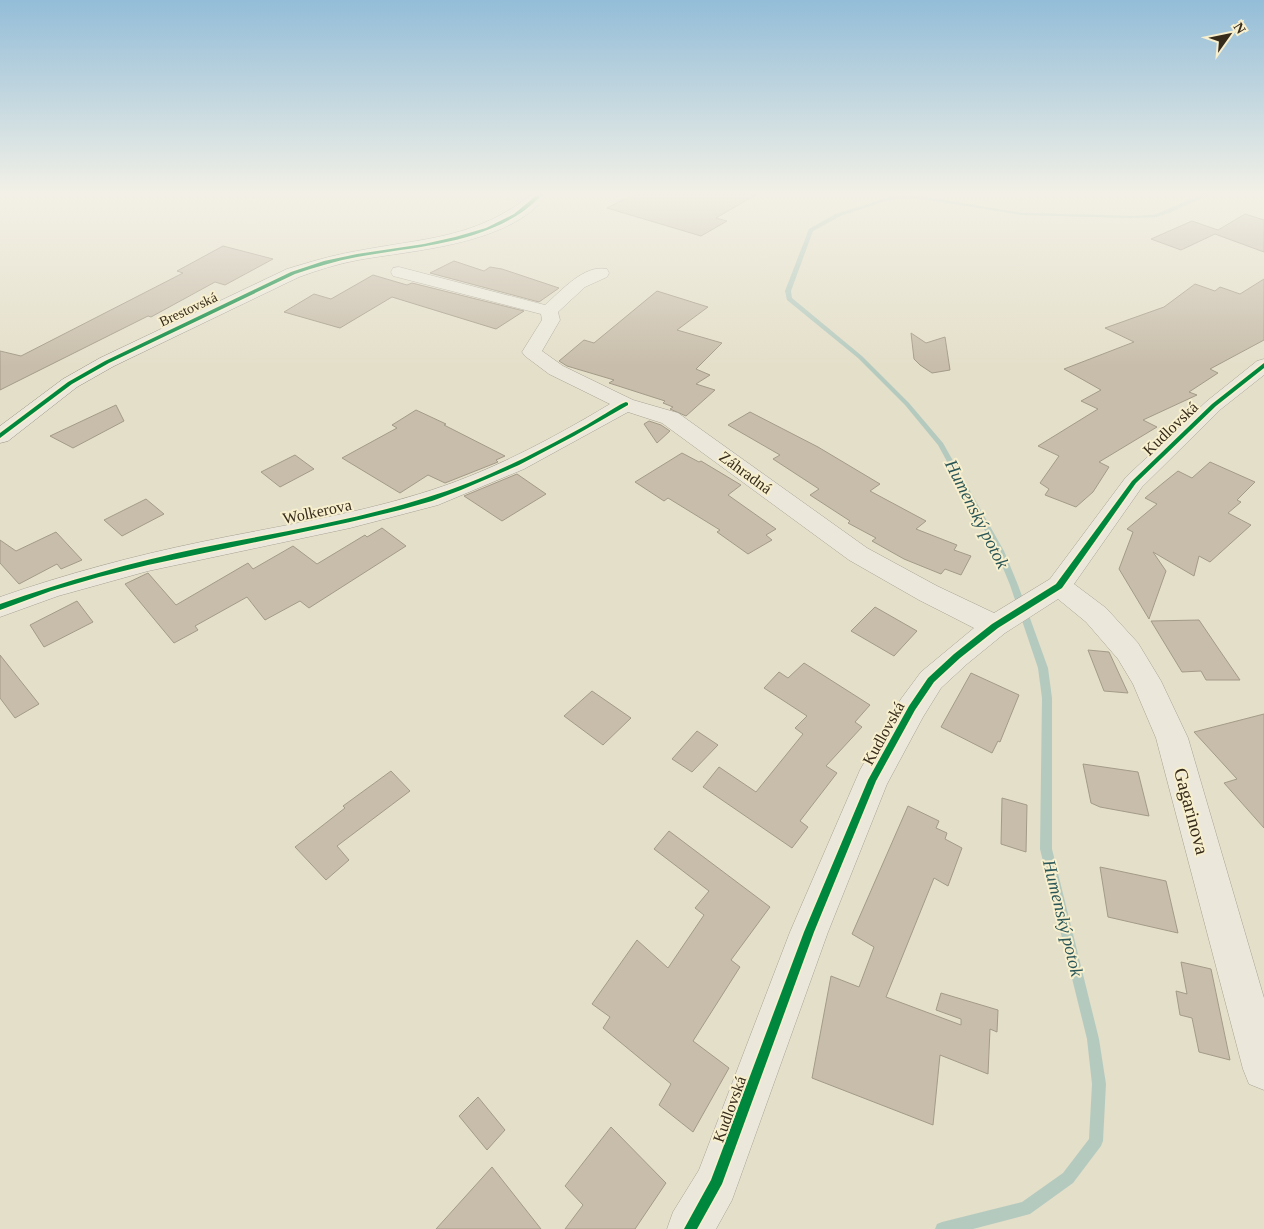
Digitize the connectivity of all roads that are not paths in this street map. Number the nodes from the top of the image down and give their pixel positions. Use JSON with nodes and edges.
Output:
{"nodes":[{"id":1,"x":374,"y":251,"type":"edge"},
{"id":2,"x":399,"y":272,"type":"dead end"},
{"id":3,"x":601,"y":273,"type":"dead end"},
{"id":4,"x":549,"y":311,"type":"junction"},
{"id":5,"x":1264,"y":365,"type":"edge"},
{"id":6,"x":626,"y":404,"type":"junction"},
{"id":7,"x":0,"y":436,"type":"edge"},
{"id":8,"x":1048,"y":593,"type":"junction"},
{"id":9,"x":0,"y":607,"type":"edge"},
{"id":10,"x":1002,"y":622,"type":"junction"},
{"id":11,"x":1264,"y":1069,"type":"edge"},
{"id":12,"x":690,"y":1229,"type":"edge"}],
"edges":[{"from":1,"to":7,"type":"street","name":"Brestovská"},
{"from":2,"to":4,"type":"street"},
{"from":3,"to":4,"type":"street"},
{"from":4,"to":6,"type":"street","name":"Záhradná"},
{"from":5,"to":8,"type":"street","name":"Kudlovská"},
{"from":6,"to":9,"type":"street","name":"Wolkerova"},
{"from":6,"to":10,"type":"street","name":"Záhradná"},
{"from":8,"to":10,"type":"street","name":"Kudlovská"},
{"from":8,"to":11,"type":"street","name":"Gagarinova"},
{"from":10,"to":12,"type":"street","name":"Kudlovská"}]}
